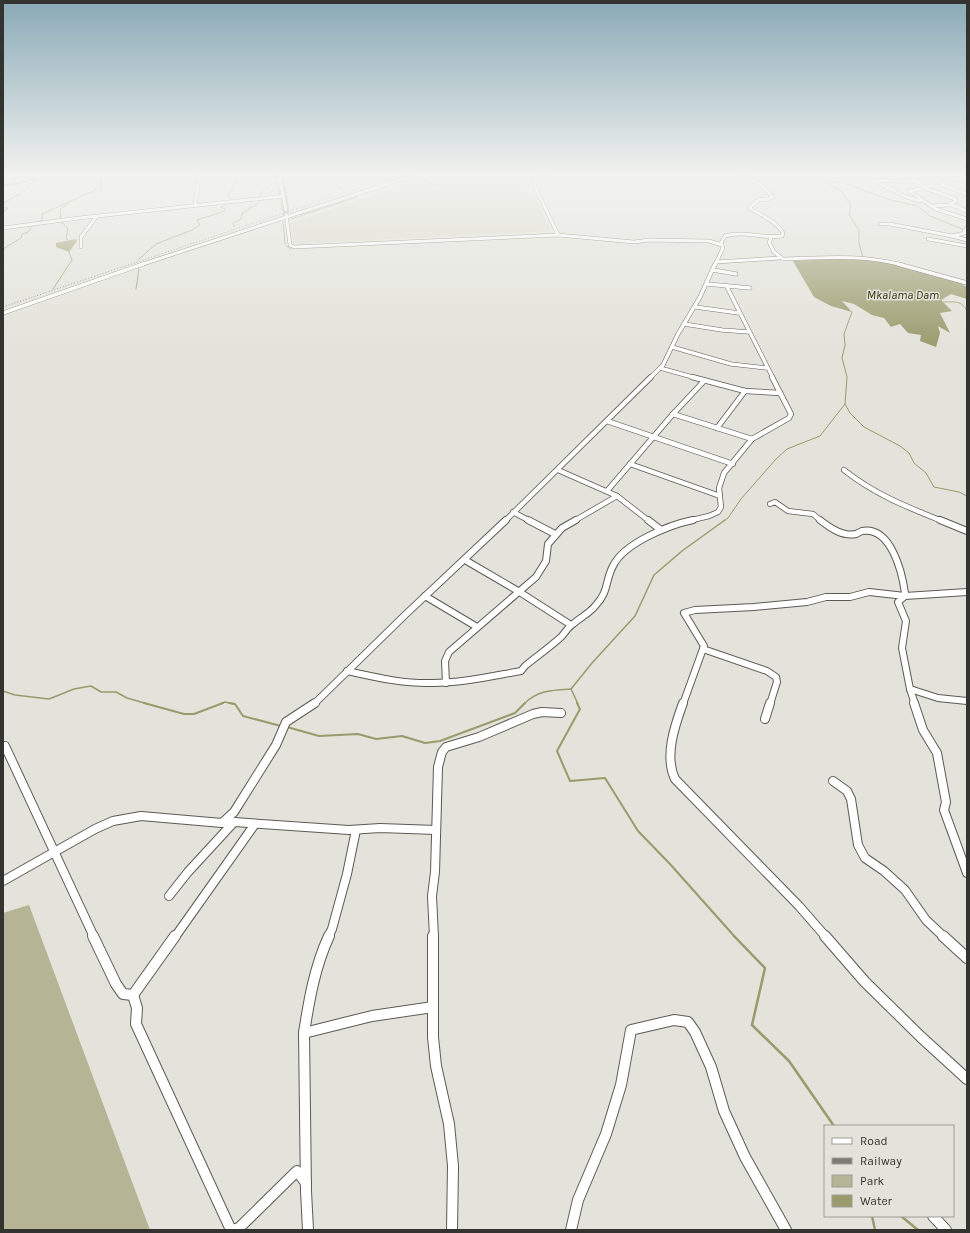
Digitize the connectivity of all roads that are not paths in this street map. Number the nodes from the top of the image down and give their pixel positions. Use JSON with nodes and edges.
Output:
{"nodes":[{"id":1,"x":84,"y":234,"type":"edge"},
{"id":2,"x":239,"y":234,"type":"edge"},
{"id":3,"x":289,"y":234,"type":"edge"},
{"id":4,"x":783,"y":234,"type":"edge"},
{"id":5,"x":939,"y":234,"type":"edge"},
{"id":6,"x":963,"y":234,"type":"edge"},
{"id":7,"x":558,"y":235,"type":"joint"},
{"id":8,"x":769,"y":236,"type":"junction"},
{"id":9,"x":952,"y":236,"type":"junction"},
{"id":10,"x":928,"y":238,"type":"dead end"},
{"id":11,"x":967,"y":239,"type":"edge"},
{"id":12,"x":722,"y":245,"type":"junction"},
{"id":13,"x":967,"y":246,"type":"edge"},
{"id":14,"x":81,"y":248,"type":"dead end"},
{"id":15,"x":780,"y":258,"type":"junction"},
{"id":16,"x":716,"y":262,"type":"junction"},
{"id":17,"x":713,"y":270,"type":"junction"},
{"id":18,"x":736,"y":274,"type":"dead end"},
{"id":19,"x":967,"y":283,"type":"edge"},
{"id":20,"x":707,"y":284,"type":"junction"},
{"id":21,"x":727,"y":286,"type":"junction"},
{"id":22,"x":750,"y":288,"type":"dead end"},
{"id":23,"x":695,"y":307,"type":"junction"},
{"id":24,"x":3,"y":312,"type":"edge"},
{"id":25,"x":739,"y":313,"type":"junction"},
{"id":26,"x":684,"y":324,"type":"junction"},
{"id":27,"x":749,"y":332,"type":"junction"},
{"id":28,"x":672,"y":347,"type":"junction"},
{"id":29,"x":660,"y":368,"type":"junction"},
{"id":30,"x":767,"y":368,"type":"junction"},
{"id":31,"x":704,"y":381,"type":"junction"},
{"id":32,"x":745,"y":391,"type":"junction"},
{"id":33,"x":780,"y":393,"type":"junction"},
{"id":34,"x":673,"y":414,"type":"junction"},
{"id":35,"x":607,"y":421,"type":"junction"},
{"id":36,"x":717,"y":428,"type":"junction"},
{"id":37,"x":653,"y":438,"type":"junction"},
{"id":38,"x":752,"y":439,"type":"junction"},
{"id":39,"x":630,"y":464,"type":"junction"},
{"id":40,"x":733,"y":464,"type":"junction"},
{"id":41,"x":558,"y":470,"type":"junction"},
{"id":42,"x":844,"y":470,"type":"dead end"},
{"id":43,"x":607,"y":491,"type":"junction"},
{"id":44,"x":617,"y":496,"type":"junction"},
{"id":45,"x":720,"y":496,"type":"junction"},
{"id":46,"x":770,"y":504,"type":"dead end"},
{"id":47,"x":513,"y":512,"type":"junction"},
{"id":48,"x":661,"y":530,"type":"junction"},
{"id":49,"x":967,"y":531,"type":"edge"},
{"id":50,"x":555,"y":534,"type":"junction"},
{"id":51,"x":466,"y":560,"type":"junction"},
{"id":52,"x":518,"y":591,"type":"junction"},
{"id":53,"x":967,"y":592,"type":"edge"},
{"id":54,"x":425,"y":596,"type":"junction"},
{"id":55,"x":905,"y":596,"type":"junction"},
{"id":56,"x":571,"y":625,"type":"junction"},
{"id":57,"x":476,"y":627,"type":"junction"},
{"id":58,"x":703,"y":649,"type":"junction"},
{"id":59,"x":348,"y":671,"type":"junction"},
{"id":60,"x":446,"y":683,"type":"junction"},
{"id":61,"x":910,"y":689,"type":"junction"},
{"id":62,"x":967,"y":701,"type":"edge"},
{"id":63,"x":561,"y":713,"type":"dead end"},
{"id":64,"x":765,"y":719,"type":"dead end"},
{"id":65,"x":5,"y":746,"type":"dead end"},
{"id":66,"x":833,"y":781,"type":"dead end"},
{"id":67,"x":222,"y":822,"type":"junction"},
{"id":68,"x":234,"y":822,"type":"junction"},
{"id":69,"x":256,"y":824,"type":"junction"},
{"id":70,"x":356,"y":830,"type":"junction"},
{"id":71,"x":436,"y":830,"type":"junction"},
{"id":72,"x":54,"y":852,"type":"junction"},
{"id":73,"x":967,"y":873,"type":"edge"},
{"id":74,"x":3,"y":881,"type":"edge"},
{"id":75,"x":169,"y":896,"type":"dead end"},
{"id":76,"x":967,"y":958,"type":"edge"},
{"id":77,"x":133,"y":995,"type":"junction"},
{"id":78,"x":433,"y":1007,"type":"junction"},
{"id":79,"x":304,"y":1033,"type":"junction"},
{"id":80,"x":967,"y":1078,"type":"edge"},
{"id":81,"x":306,"y":1183,"type":"junction"},
{"id":82,"x":934,"y":1217,"type":"edge"},
{"id":83,"x":232,"y":1230,"type":"edge"},
{"id":84,"x":308,"y":1230,"type":"edge"},
{"id":85,"x":452,"y":1230,"type":"edge"},
{"id":86,"x":571,"y":1230,"type":"edge"},
{"id":87,"x":786,"y":1230,"type":"edge"},
{"id":88,"x":946,"y":1230,"type":"edge"}],
"edges":[{"from":1,"to":14,"type":"street"},
{"from":2,"to":24,"type":"street"},
{"from":3,"to":7,"type":"street"},
{"from":4,"to":8,"type":"street"},
{"from":5,"to":9,"type":"street"},
{"from":6,"to":9,"type":"street"},
{"from":7,"to":12,"type":"street"},
{"from":8,"to":12,"type":"street"},
{"from":8,"to":15,"type":"street"},
{"from":9,"to":11,"type":"street"},
{"from":10,"to":13,"type":"street"},
{"from":12,"to":16,"type":"street"},
{"from":15,"to":16,"type":"street"},
{"from":15,"to":19,"type":"street"},
{"from":16,"to":17,"type":"street"},
{"from":17,"to":18,"type":"street"},
{"from":17,"to":20,"type":"street"},
{"from":20,"to":21,"type":"street"},
{"from":20,"to":23,"type":"street"},
{"from":21,"to":22,"type":"street"},
{"from":21,"to":25,"type":"street"},
{"from":23,"to":25,"type":"street"},
{"from":23,"to":26,"type":"street"},
{"from":25,"to":27,"type":"street"},
{"from":26,"to":27,"type":"street"},
{"from":26,"to":28,"type":"street"},
{"from":27,"to":30,"type":"street"},
{"from":28,"to":29,"type":"street"},
{"from":28,"to":30,"type":"street"},
{"from":29,"to":31,"type":"street"},
{"from":29,"to":35,"type":"street"},
{"from":30,"to":33,"type":"street"},
{"from":31,"to":32,"type":"street"},
{"from":31,"to":34,"type":"street"},
{"from":32,"to":33,"type":"street"},
{"from":32,"to":36,"type":"street"},
{"from":33,"to":38,"type":"street"},
{"from":34,"to":36,"type":"street"},
{"from":34,"to":37,"type":"street"},
{"from":35,"to":37,"type":"street"},
{"from":35,"to":41,"type":"street"},
{"from":36,"to":38,"type":"street"},
{"from":37,"to":39,"type":"street"},
{"from":37,"to":40,"type":"street"},
{"from":38,"to":40,"type":"street"},
{"from":39,"to":43,"type":"street"},
{"from":39,"to":45,"type":"street"},
{"from":40,"to":45,"type":"street"},
{"from":41,"to":43,"type":"street"},
{"from":41,"to":47,"type":"street"},
{"from":42,"to":49,"type":"street"},
{"from":43,"to":44,"type":"street"},
{"from":44,"to":48,"type":"street"},
{"from":44,"to":50,"type":"street"},
{"from":45,"to":48,"type":"street"},
{"from":46,"to":55,"type":"street"},
{"from":47,"to":50,"type":"street"},
{"from":47,"to":51,"type":"street"},
{"from":48,"to":56,"type":"street"},
{"from":50,"to":52,"type":"street"},
{"from":51,"to":52,"type":"street"},
{"from":51,"to":54,"type":"street"},
{"from":52,"to":56,"type":"street"},
{"from":52,"to":57,"type":"street"},
{"from":53,"to":55,"type":"street"},
{"from":54,"to":57,"type":"street"},
{"from":54,"to":59,"type":"street"},
{"from":55,"to":58,"type":"street"},
{"from":55,"to":61,"type":"street"},
{"from":56,"to":60,"type":"street"},
{"from":57,"to":60,"type":"street"},
{"from":58,"to":64,"type":"street"},
{"from":58,"to":80,"type":"street"},
{"from":59,"to":60,"type":"street"},
{"from":59,"to":67,"type":"street"},
{"from":61,"to":62,"type":"street"},
{"from":61,"to":73,"type":"street"},
{"from":63,"to":71,"type":"street"},
{"from":65,"to":72,"type":"street"},
{"from":66,"to":76,"type":"street"},
{"from":67,"to":68,"type":"street"},
{"from":67,"to":72,"type":"street"},
{"from":68,"to":69,"type":"street"},
{"from":68,"to":75,"type":"street"},
{"from":69,"to":70,"type":"street"},
{"from":69,"to":77,"type":"street"},
{"from":70,"to":71,"type":"street"},
{"from":70,"to":79,"type":"street"},
{"from":71,"to":78,"type":"street"},
{"from":72,"to":74,"type":"street"},
{"from":72,"to":77,"type":"street"},
{"from":77,"to":83,"type":"street"},
{"from":78,"to":79,"type":"street"},
{"from":78,"to":85,"type":"street"},
{"from":79,"to":81,"type":"street"},
{"from":81,"to":83,"type":"street"},
{"from":81,"to":84,"type":"street"},
{"from":82,"to":88,"type":"street"},
{"from":86,"to":87,"type":"street"}]}
